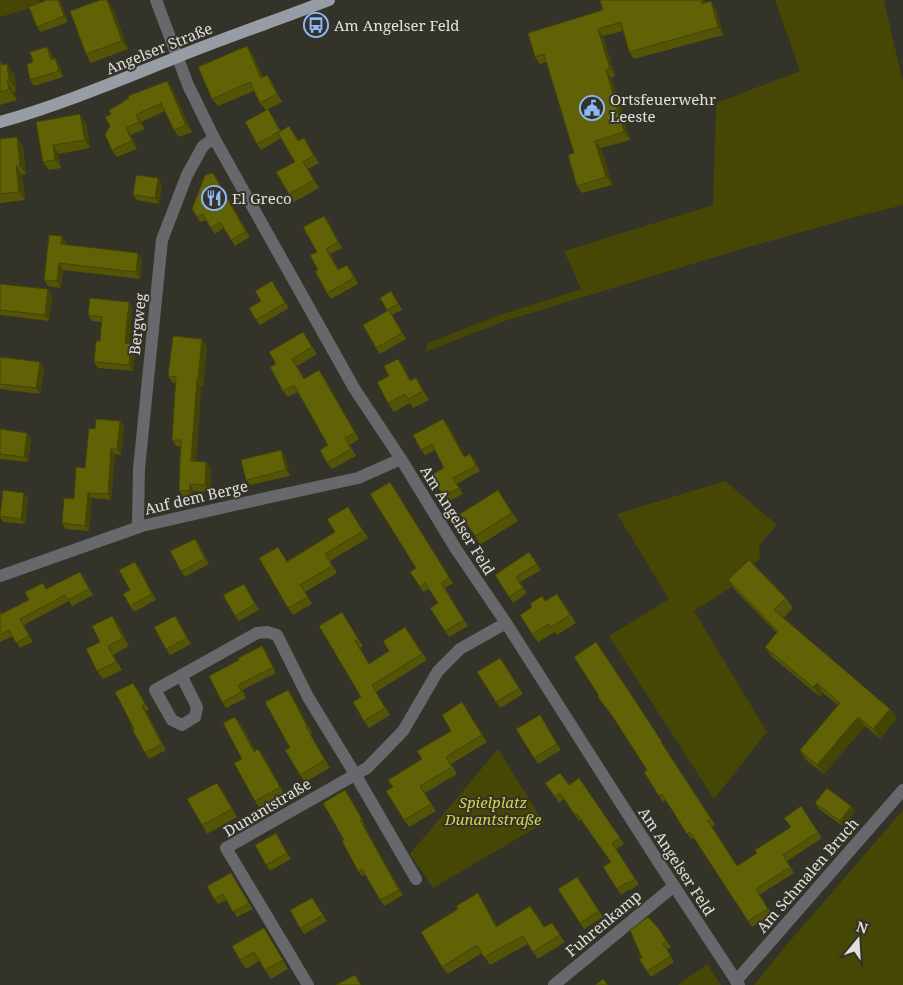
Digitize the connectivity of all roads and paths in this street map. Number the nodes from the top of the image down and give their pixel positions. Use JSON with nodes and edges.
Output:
{"nodes":[{"id":1,"x":156,"y":0,"type":"edge"},
{"id":2,"x":329,"y":0,"type":"edge"},
{"id":3,"x":178,"y":57,"type":"junction"},
{"id":4,"x":0,"y":122,"type":"edge"},
{"id":5,"x":214,"y":138,"type":"junction"},
{"id":6,"x":401,"y":459,"type":"junction"},
{"id":7,"x":142,"y":526,"type":"junction"},
{"id":8,"x":0,"y":576,"type":"edge"},
{"id":9,"x":506,"y":623,"type":"junction"},
{"id":10,"x":181,"y":675,"type":"dead end"},
{"id":11,"x":356,"y":774,"type":"junction"},
{"id":12,"x":903,"y":790,"type":"edge"},
{"id":13,"x":416,"y":880,"type":"dead end"},
{"id":14,"x":674,"y":886,"type":"junction"},
{"id":15,"x":737,"y":983,"type":"edge"},
{"id":16,"x":308,"y":985,"type":"edge"},
{"id":17,"x":554,"y":985,"type":"edge"}],
"edges":[{"from":1,"to":3,"type":"street","name":"Am Angelser Feld"},
{"from":2,"to":3,"type":"main road","name":"Angelser Straße"},
{"from":3,"to":4,"type":"main road","name":"Angelser Straße"},
{"from":3,"to":5,"type":"street","name":"Am Angelser Feld"},
{"from":5,"to":6,"type":"street","name":"Am Angelser Feld"},
{"from":5,"to":7,"type":"street","name":"Bergweg"},
{"from":6,"to":7,"type":"street","name":"Auf dem Berge"},
{"from":6,"to":9,"type":"street","name":"Am Angelser Feld"},
{"from":7,"to":8,"type":"street","name":"Auf dem Berge"},
{"from":9,"to":11,"type":"street","name":"Dunantstraße"},
{"from":9,"to":14,"type":"street","name":"Am Angelser Feld"},
{"from":10,"to":11,"type":"street"},
{"from":11,"to":13,"type":"street"},
{"from":11,"to":16,"type":"street","name":"Dunantstraße"},
{"from":12,"to":15,"type":"street","name":"Am Schmalen Bruch"},
{"from":14,"to":15,"type":"street","name":"Am Angelser Feld"},
{"from":14,"to":17,"type":"street","name":"Fuhrenkamp"}]}
